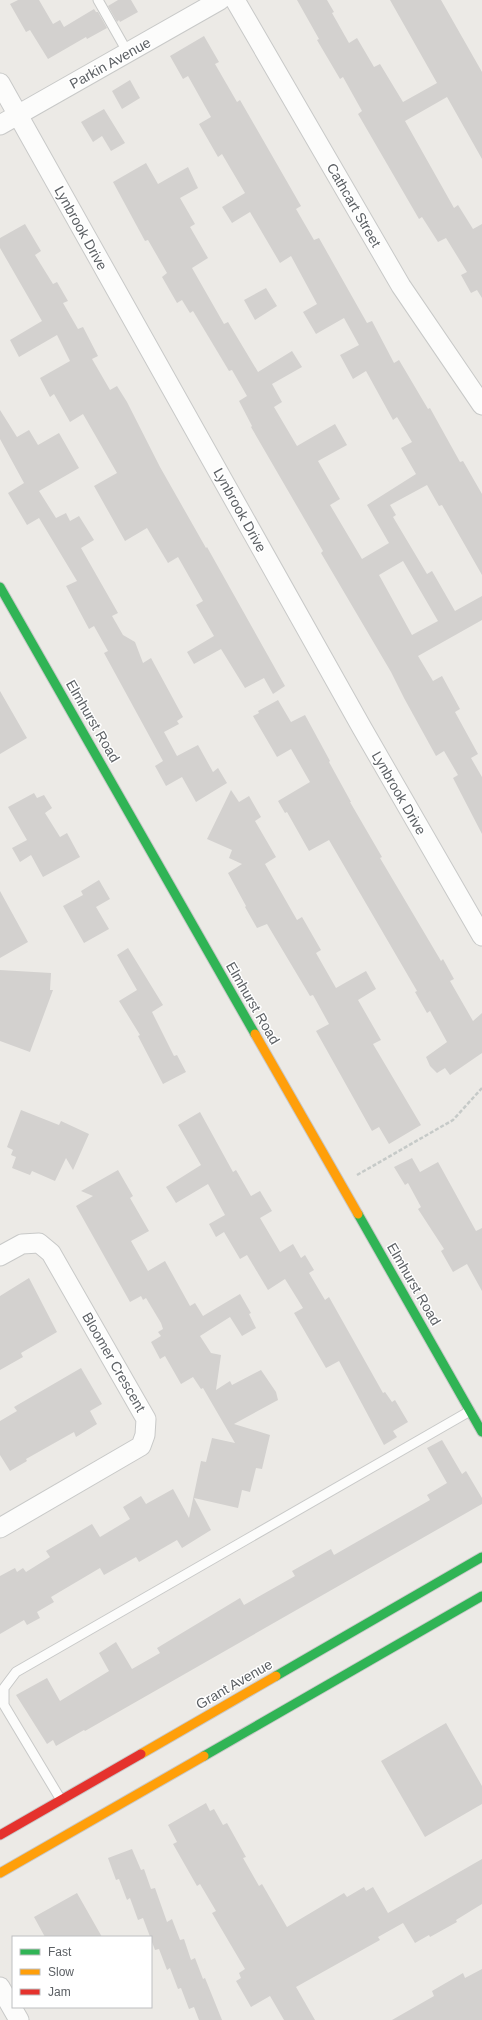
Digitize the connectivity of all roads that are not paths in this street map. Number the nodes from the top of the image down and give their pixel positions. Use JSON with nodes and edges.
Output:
{"nodes":[{"id":1,"x":98,"y":0,"type":"edge"},
{"id":2,"x":220,"y":0,"type":"edge"},
{"id":3,"x":235,"y":0,"type":"edge"},
{"id":4,"x":128,"y":53,"type":"junction"},
{"id":5,"x":0,"y":84,"type":"edge"},
{"id":6,"x":18,"y":114,"type":"junction"},
{"id":7,"x":0,"y":125,"type":"edge"},
{"id":8,"x":482,"y":405,"type":"edge"},
{"id":9,"x":0,"y":588,"type":"edge"},
{"id":10,"x":482,"y":936,"type":"edge"},
{"id":11,"x":0,"y":1256,"type":"edge"},
{"id":12,"x":470,"y":1411,"type":"junction"},
{"id":13,"x":482,"y":1432,"type":"edge"},
{"id":14,"x":0,"y":1528,"type":"edge"},
{"id":15,"x":482,"y":1557,"type":"edge"},
{"id":16,"x":482,"y":1596,"type":"edge"},
{"id":17,"x":61,"y":1800,"type":"junction"},
{"id":18,"x":0,"y":1835,"type":"edge"},
{"id":19,"x":0,"y":1873,"type":"edge"},
{"id":20,"x":0,"y":1987,"type":"edge"},
{"id":21,"x":12,"y":2008,"type":"edge"},
{"id":22,"x":12,"y":2008,"type":"edge"},
{"id":23,"x":19,"y":2020,"type":"edge"}],
"edges":[{"from":1,"to":4,"type":"lane"},
{"from":2,"to":4,"type":"street","name":"Parkin Avenue"},
{"from":3,"to":8,"type":"street","name":"Cathcart Street"},
{"from":4,"to":6,"type":"street","name":"Parkin Avenue"},
{"from":5,"to":6,"type":"street","name":"Lynbrook Drive"},
{"from":6,"to":7,"type":"street","name":"Parkin Avenue"},
{"from":6,"to":10,"type":"street","name":"Lynbrook Drive"},
{"from":9,"to":12,"type":"main road","name":"Elmhurst Road"},
{"from":11,"to":14,"type":"street","name":"Bloomer Crescent"},
{"from":12,"to":13,"type":"main road","name":"Elmhurst Road"},
{"from":12,"to":17,"type":"lane"},
{"from":15,"to":17,"type":"main road","name":"Grant Avenue"},
{"from":16,"to":19,"type":"main road"},
{"from":17,"to":18,"type":"main road","name":"Grant Avenue"},
{"from":20,"to":22,"type":"street"},
{"from":21,"to":23,"type":"street"}]}
